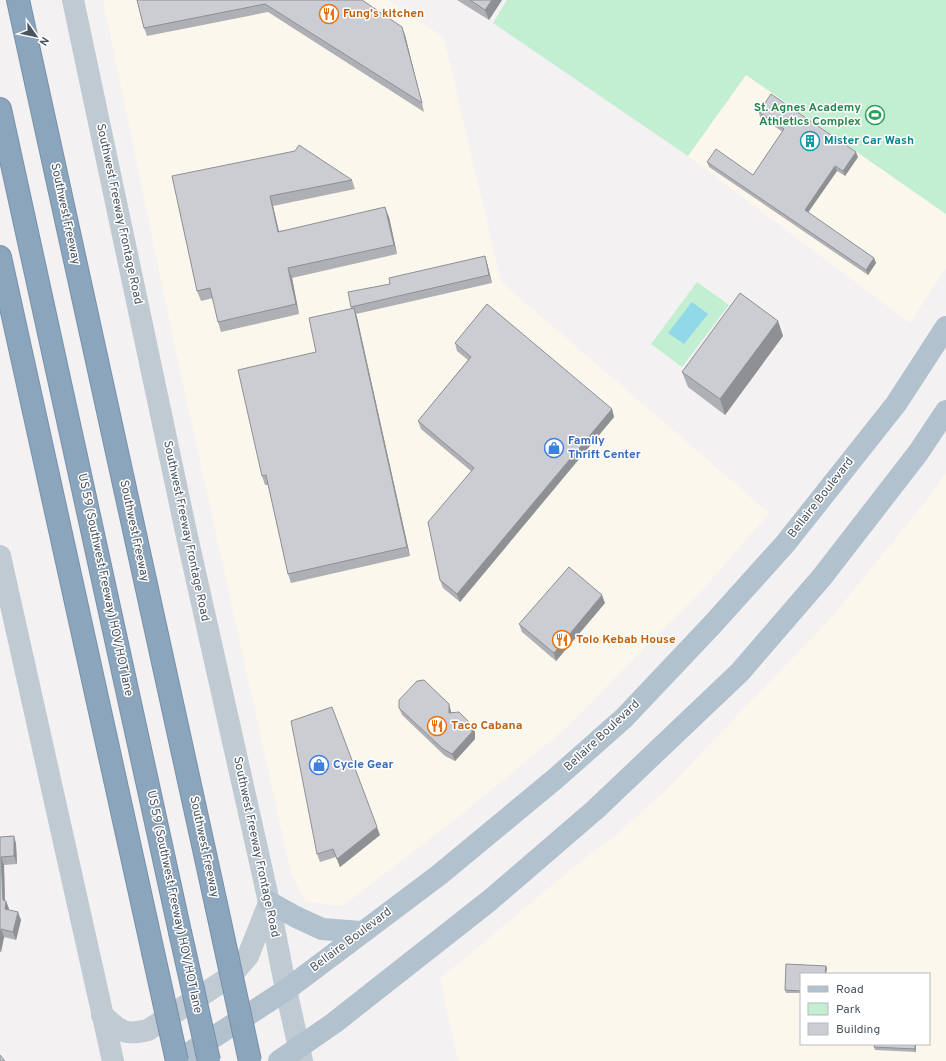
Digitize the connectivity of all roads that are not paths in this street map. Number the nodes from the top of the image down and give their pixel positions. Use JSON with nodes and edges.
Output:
{"nodes":[{"id":1,"x":18,"y":0,"type":"edge"},
{"id":2,"x":73,"y":0,"type":"edge"},
{"id":3,"x":0,"y":109,"type":"edge"},
{"id":4,"x":0,"y":257,"type":"edge"},
{"id":5,"x":946,"y":327,"type":"edge"},
{"id":6,"x":946,"y":411,"type":"edge"},
{"id":7,"x":0,"y":556,"type":"edge"},
{"id":8,"x":269,"y":902,"type":"junction"},
{"id":9,"x":361,"y":932,"type":"junction"},
{"id":10,"x":286,"y":990,"type":"junction"},
{"id":11,"x":102,"y":1015,"type":"junction"},
{"id":12,"x":301,"y":1054,"type":"edge"},
{"id":13,"x":112,"y":1061,"type":"edge"},
{"id":14,"x":177,"y":1061,"type":"edge"},
{"id":15,"x":209,"y":1061,"type":"edge"},
{"id":16,"x":250,"y":1061,"type":"edge"},
{"id":17,"x":278,"y":1061,"type":"edge"}],
"edges":[{"from":1,"to":16,"type":"highway","name":"Southwest Freeway","bridge":true},
{"from":2,"to":8,"type":"main road","name":"Southwest Freeway Frontage Road"},
{"from":3,"to":15,"type":"highway","name":"US 59 (Southwest Freeway) HOV/HOT lane","bridge":true},
{"from":4,"to":14,"type":"highway","bridge":true},
{"from":5,"to":9,"type":"main road","name":"Bellaire Boulevard"},
{"from":6,"to":12,"type":"main road"},
{"from":7,"to":11,"type":"main road"},
{"from":8,"to":9,"type":"main road"},
{"from":8,"to":10,"type":"main road","name":"Southwest Freeway Frontage Road"},
{"from":8,"to":11,"type":"main road"},
{"from":9,"to":10,"type":"main road","name":"Bellaire Boulevard"},
{"from":10,"to":12,"type":"main road","name":"Southwest Freeway Frontage Road"},
{"from":10,"to":14,"type":"main road","name":"Bellaire Boulevard"},
{"from":11,"to":13,"type":"main road"},
{"from":12,"to":17,"type":"main road"}]}
